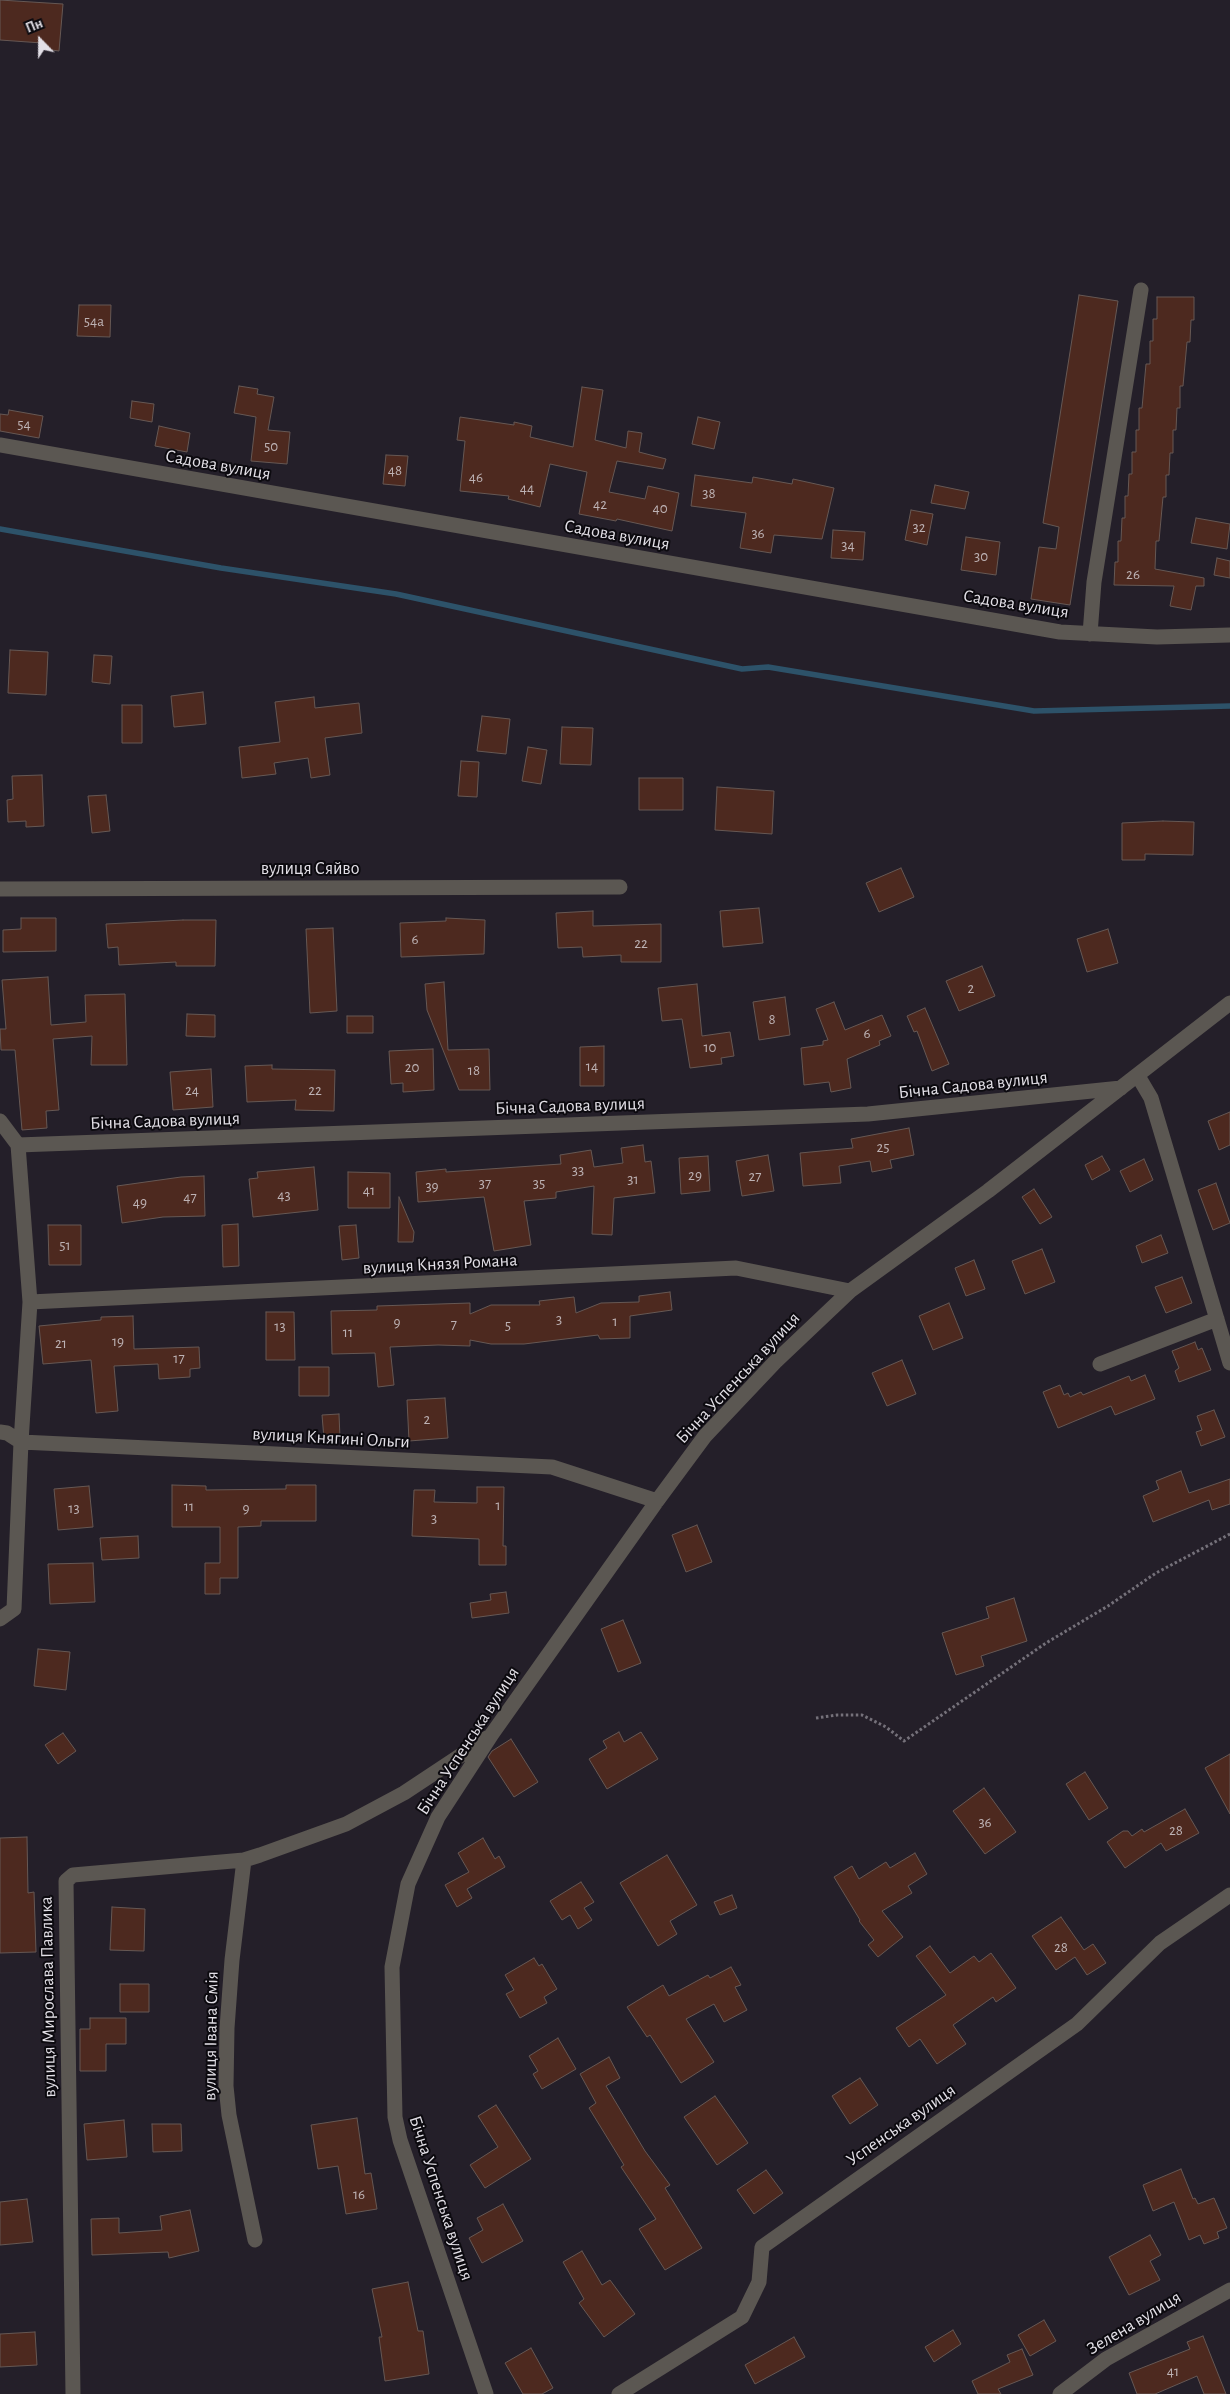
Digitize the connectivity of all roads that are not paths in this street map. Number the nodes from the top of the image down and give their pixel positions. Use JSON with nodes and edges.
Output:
{"nodes":[{"id":1,"x":1141,"y":290,"type":"dead end"},
{"id":2,"x":0,"y":445,"type":"edge"},
{"id":3,"x":1090,"y":634,"type":"junction"},
{"id":4,"x":1230,"y":635,"type":"edge"},
{"id":5,"x":620,"y":887,"type":"dead end"},
{"id":6,"x":0,"y":889,"type":"edge"},
{"id":7,"x":1230,"y":1003,"type":"edge"},
{"id":8,"x":1138,"y":1076,"type":"junction"},
{"id":9,"x":1122,"y":1088,"type":"junction"},
{"id":10,"x":0,"y":1121,"type":"edge"},
{"id":11,"x":18,"y":1145,"type":"junction"},
{"id":12,"x":850,"y":1291,"type":"junction"},
{"id":13,"x":30,"y":1302,"type":"junction"},
{"id":14,"x":1217,"y":1319,"type":"junction"},
{"id":15,"x":1230,"y":1363,"type":"edge"},
{"id":16,"x":1100,"y":1364,"type":"dead end"},
{"id":17,"x":0,"y":1432,"type":"edge"},
{"id":18,"x":21,"y":1442,"type":"junction"},
{"id":19,"x":657,"y":1500,"type":"junction"},
{"id":20,"x":0,"y":1619,"type":"edge"},
{"id":21,"x":492,"y":1734,"type":"junction"},
{"id":22,"x":244,"y":1860,"type":"junction"},
{"id":23,"x":1230,"y":1895,"type":"edge"},
{"id":24,"x":255,"y":2240,"type":"dead end"},
{"id":25,"x":1230,"y":2290,"type":"edge"},
{"id":26,"x":73,"y":2394,"type":"edge"},
{"id":27,"x":486,"y":2394,"type":"edge"},
{"id":28,"x":619,"y":2394,"type":"edge"},
{"id":29,"x":1060,"y":2394,"type":"edge"}],
"edges":[{"from":1,"to":3,"type":"street"},
{"from":2,"to":3,"type":"street","name":"Садова вулиця"},
{"from":3,"to":4,"type":"street","name":"Садова вулиця"},
{"from":5,"to":6,"type":"street","name":"вулиця Сяйво"},
{"from":7,"to":8,"type":"street"},
{"from":8,"to":9,"type":"street"},
{"from":8,"to":14,"type":"street"},
{"from":9,"to":11,"type":"street","name":"Бічна Садова вулиця"},
{"from":9,"to":12,"type":"street"},
{"from":10,"to":11,"type":"street"},
{"from":11,"to":13,"type":"street"},
{"from":12,"to":13,"type":"street","name":"вулиця Князя Романа"},
{"from":12,"to":19,"type":"street","name":"Бічна Успенська вулиця"},
{"from":13,"to":18,"type":"street"},
{"from":14,"to":15,"type":"street"},
{"from":14,"to":16,"type":"street"},
{"from":17,"to":18,"type":"street","name":"вулиця Княгині Ольги"},
{"from":18,"to":19,"type":"street","name":"вулиця Княгині Ольги"},
{"from":18,"to":20,"type":"street"},
{"from":19,"to":21,"type":"street","name":"Бічна Успенська вулиця"},
{"from":21,"to":22,"type":"street","name":"вулиця Мирослава Павлика"},
{"from":21,"to":27,"type":"street","name":"Бічна Успенська вулиця"},
{"from":22,"to":24,"type":"street","name":"вулиця Івана Смія"},
{"from":22,"to":26,"type":"street","name":"вулиця Мирослава Павлика"},
{"from":23,"to":28,"type":"street","name":"Успенська вулиця"},
{"from":25,"to":29,"type":"street","name":"Зелена вулиця"}]}
